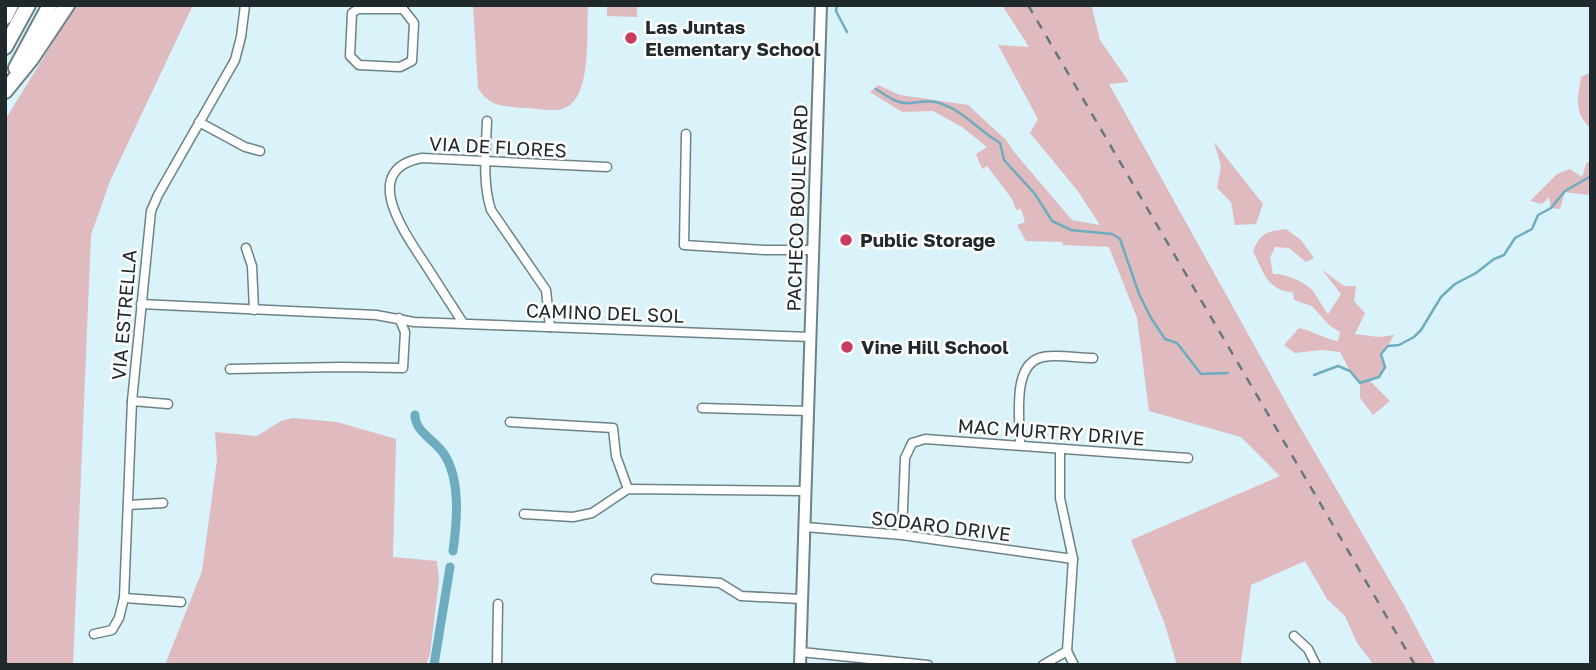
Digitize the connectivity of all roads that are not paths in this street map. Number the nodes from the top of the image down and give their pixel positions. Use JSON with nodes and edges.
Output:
{"nodes":[{"id":1,"x":11,"y":5,"type":"edge"},
{"id":2,"x":28,"y":5,"type":"edge"},
{"id":3,"x":50,"y":5,"type":"edge"},
{"id":4,"x":67,"y":5,"type":"edge"},
{"id":5,"x":245,"y":5,"type":"edge"},
{"id":6,"x":821,"y":5,"type":"edge"},
{"id":7,"x":358,"y":7,"type":"edge"},
{"id":8,"x":5,"y":17,"type":"edge"},
{"id":9,"x":5,"y":47,"type":"edge"},
{"id":10,"x":5,"y":89,"type":"edge"},
{"id":11,"x":487,"y":121,"type":"dead end"},
{"id":12,"x":199,"y":122,"type":"junction"},
{"id":13,"x":686,"y":134,"type":"dead end"},
{"id":14,"x":260,"y":151,"type":"dead end"},
{"id":15,"x":486,"y":162,"type":"junction"},
{"id":16,"x":607,"y":167,"type":"dead end"},
{"id":17,"x":246,"y":248,"type":"dead end"},
{"id":18,"x":813,"y":250,"type":"junction"},
{"id":19,"x":141,"y":304,"type":"junction"},
{"id":20,"x":254,"y":310,"type":"junction"},
{"id":21,"x":399,"y":318,"type":"junction"},
{"id":22,"x":463,"y":323,"type":"junction"},
{"id":23,"x":550,"y":327,"type":"junction"},
{"id":24,"x":811,"y":337,"type":"junction"},
{"id":25,"x":1093,"y":358,"type":"dead end"},
{"id":26,"x":230,"y":369,"type":"dead end"},
{"id":27,"x":132,"y":401,"type":"junction"},
{"id":28,"x":168,"y":404,"type":"dead end"},
{"id":29,"x":702,"y":408,"type":"dead end"},
{"id":30,"x":809,"y":411,"type":"junction"},
{"id":31,"x":510,"y":422,"type":"dead end"},
{"id":32,"x":1020,"y":444,"type":"junction"},
{"id":33,"x":1060,"y":449,"type":"junction"},
{"id":34,"x":1188,"y":458,"type":"dead end"},
{"id":35,"x":628,"y":489,"type":"junction"},
{"id":36,"x":806,"y":491,"type":"junction"},
{"id":37,"x":163,"y":503,"type":"dead end"},
{"id":38,"x":128,"y":505,"type":"junction"},
{"id":39,"x":524,"y":514,"type":"dead end"},
{"id":40,"x":805,"y":527,"type":"junction"},
{"id":41,"x":902,"y":535,"type":"junction"},
{"id":42,"x":1073,"y":559,"type":"junction"},
{"id":43,"x":656,"y":579,"type":"dead end"},
{"id":44,"x":124,"y":598,"type":"junction"},
{"id":45,"x":802,"y":599,"type":"junction"},
{"id":46,"x":181,"y":601,"type":"dead end"},
{"id":47,"x":498,"y":604,"type":"dead end"},
{"id":48,"x":94,"y":634,"type":"dead end"},
{"id":49,"x":1294,"y":636,"type":"dead end"},
{"id":50,"x":1068,"y":650,"type":"junction"},
{"id":51,"x":800,"y":652,"type":"junction"},
{"id":52,"x":497,"y":665,"type":"edge"},
{"id":53,"x":800,"y":665,"type":"edge"},
{"id":54,"x":928,"y":665,"type":"edge"},
{"id":55,"x":1043,"y":665,"type":"edge"},
{"id":56,"x":1074,"y":665,"type":"edge"},
{"id":57,"x":1316,"y":665,"type":"edge"}],
"edges":[{"from":1,"to":8,"type":"highway"},
{"from":2,"to":9,"type":"highway"},
{"from":3,"to":10,"type":"highway"},
{"from":4,"to":10,"type":"highway"},
{"from":5,"to":12,"type":"street","name":"VIA ESTRELLA"},
{"from":6,"to":18,"type":"main road","name":"PACHECO BOULEVARD"},
{"from":7,"to":7,"type":"street"},
{"from":11,"to":15,"type":"street"},
{"from":12,"to":14,"type":"street"},
{"from":12,"to":19,"type":"street","name":"VIA ESTRELLA"},
{"from":13,"to":18,"type":"street"},
{"from":15,"to":16,"type":"street","name":"VIA DE FLORES"},
{"from":15,"to":22,"type":"street","name":"VIA DE FLORES"},
{"from":15,"to":23,"type":"street"},
{"from":17,"to":20,"type":"street"},
{"from":18,"to":24,"type":"main road","name":"PACHECO BOULEVARD"},
{"from":19,"to":20,"type":"street","name":"CAMINO DEL SOL"},
{"from":19,"to":27,"type":"street","name":"VIA ESTRELLA"},
{"from":20,"to":21,"type":"street","name":"CAMINO DEL SOL"},
{"from":21,"to":22,"type":"street","name":"CAMINO DEL SOL"},
{"from":21,"to":26,"type":"street"},
{"from":22,"to":23,"type":"street","name":"CAMINO DEL SOL"},
{"from":23,"to":24,"type":"street","name":"CAMINO DEL SOL"},
{"from":24,"to":30,"type":"main road","name":"PACHECO BOULEVARD"},
{"from":25,"to":32,"type":"street"},
{"from":27,"to":28,"type":"street"},
{"from":27,"to":38,"type":"street","name":"VIA ESTRELLA"},
{"from":29,"to":30,"type":"street"},
{"from":30,"to":36,"type":"main road","name":"PACHECO BOULEVARD"},
{"from":31,"to":35,"type":"street"},
{"from":32,"to":33,"type":"street","name":"MAC MURTRY DRIVE"},
{"from":32,"to":41,"type":"street","name":"MAC MURTRY DRIVE"},
{"from":33,"to":34,"type":"street","name":"MAC MURTRY DRIVE"},
{"from":33,"to":42,"type":"street"},
{"from":35,"to":36,"type":"street"},
{"from":35,"to":39,"type":"street"},
{"from":36,"to":40,"type":"main road","name":"PACHECO BOULEVARD"},
{"from":37,"to":38,"type":"street"},
{"from":38,"to":44,"type":"street","name":"VIA ESTRELLA"},
{"from":40,"to":41,"type":"street","name":"SODARO DRIVE"},
{"from":40,"to":45,"type":"main road","name":"PACHECO BOULEVARD"},
{"from":41,"to":42,"type":"street","name":"SODARO DRIVE"},
{"from":42,"to":50,"type":"street"},
{"from":43,"to":45,"type":"street"},
{"from":44,"to":46,"type":"street"},
{"from":44,"to":48,"type":"street","name":"VIA ESTRELLA"},
{"from":45,"to":51,"type":"main road","name":"PACHECO BOULEVARD"},
{"from":47,"to":52,"type":"street"},
{"from":49,"to":57,"type":"street"},
{"from":50,"to":55,"type":"street"},
{"from":50,"to":56,"type":"street"},
{"from":51,"to":53,"type":"main road","name":"PACHECO BOULEVARD"},
{"from":51,"to":54,"type":"street"}]}
